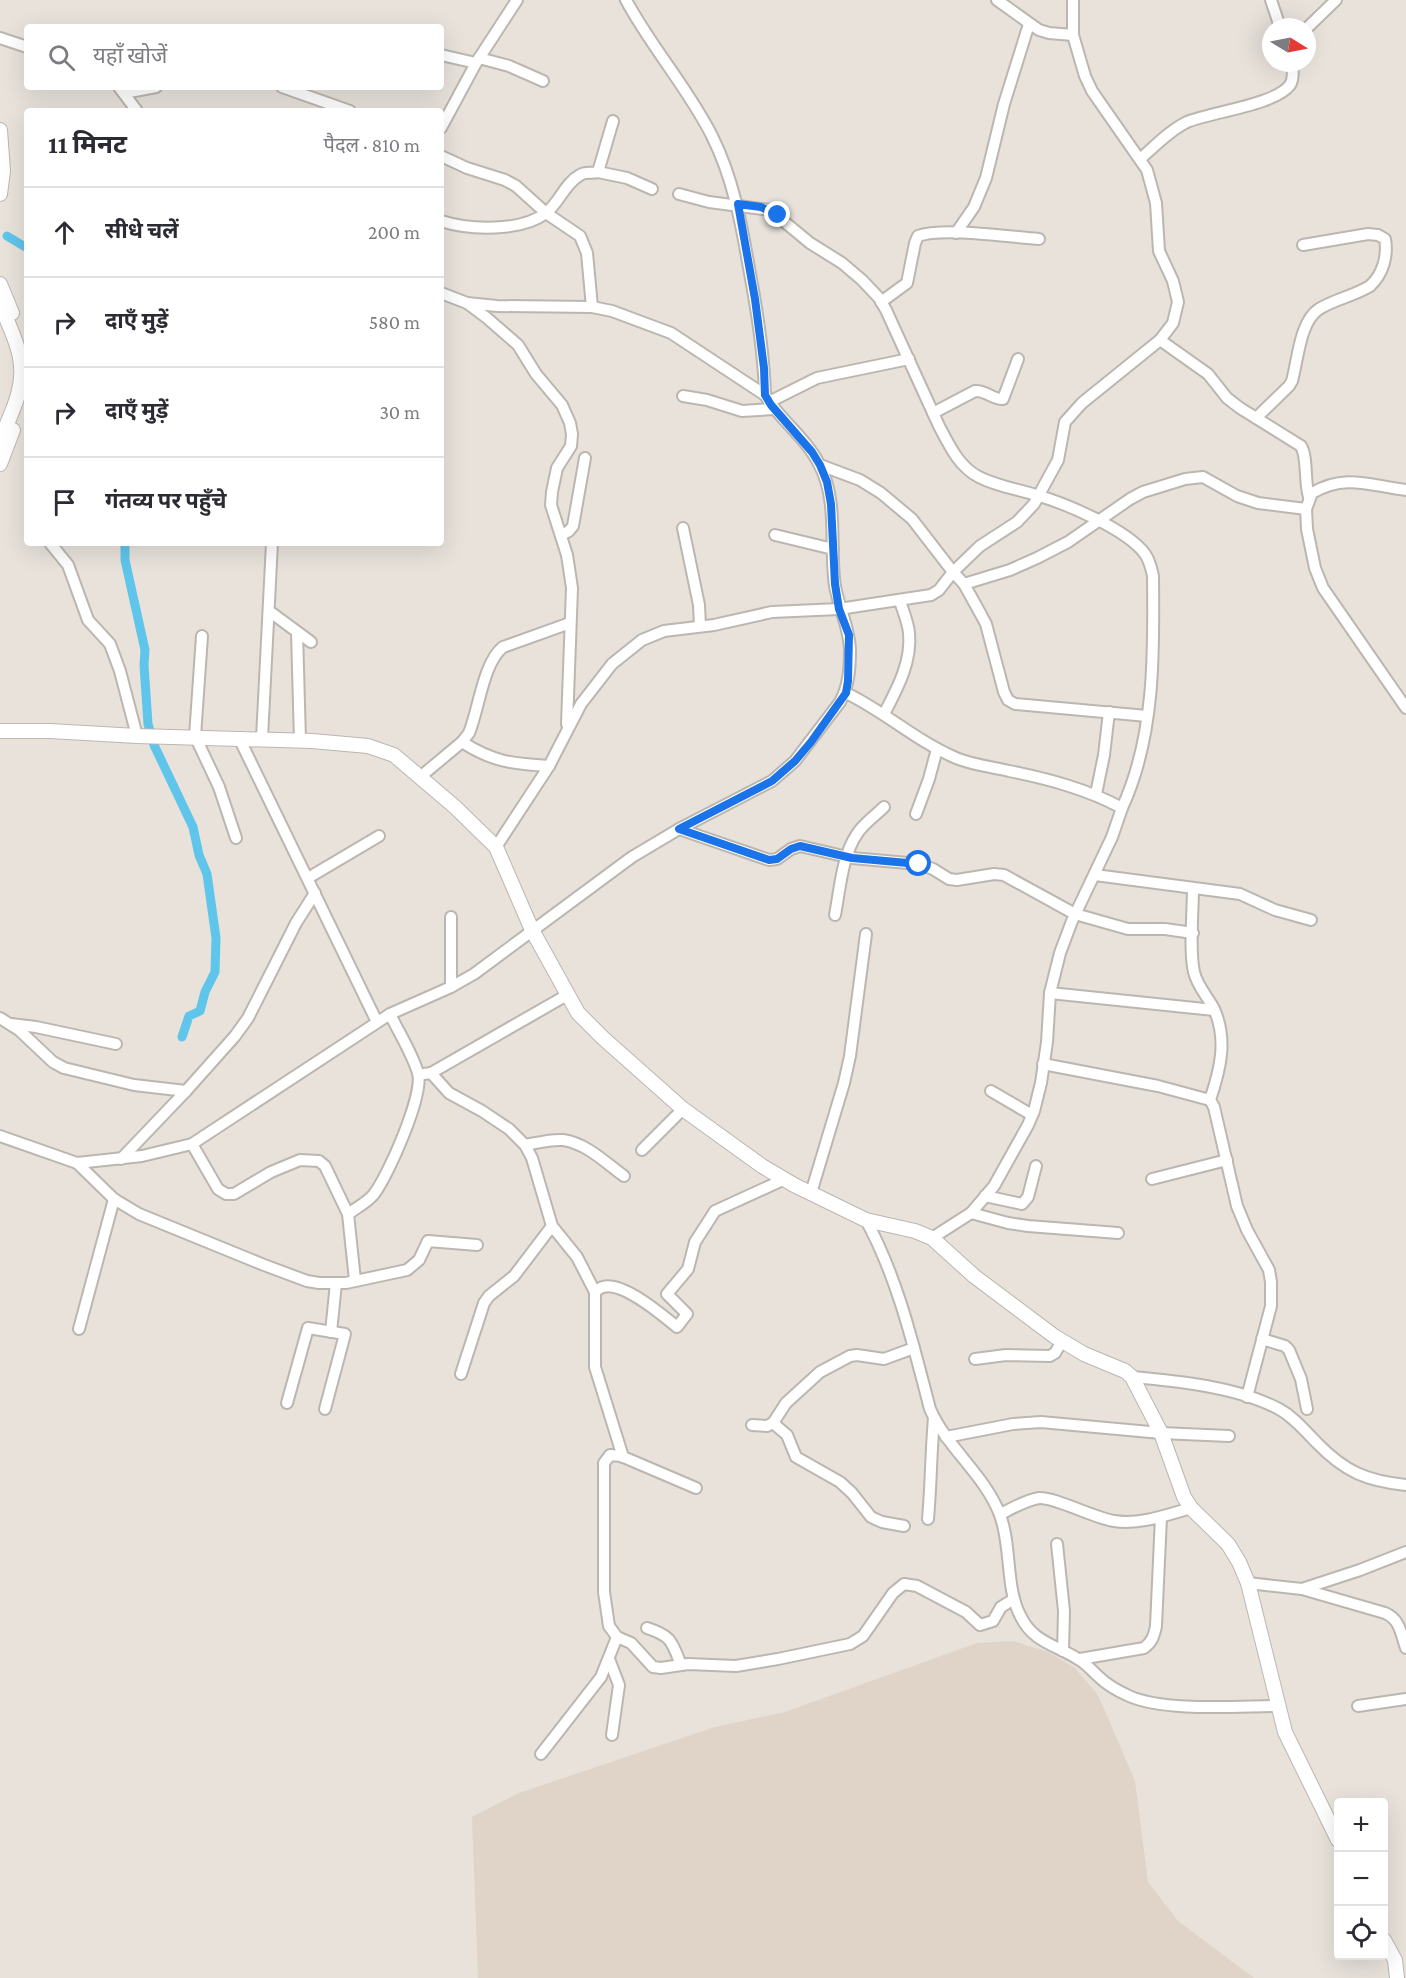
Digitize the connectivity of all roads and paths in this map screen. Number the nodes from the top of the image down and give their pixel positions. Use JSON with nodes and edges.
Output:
{"nodes":[{"id":1,"x":517,"y":0,"type":"edge"},
{"id":2,"x":626,"y":0,"type":"edge"},
{"id":3,"x":997,"y":0,"type":"edge"},
{"id":4,"x":1073,"y":0,"type":"edge"},
{"id":5,"x":1271,"y":0,"type":"edge"},
{"id":6,"x":1336,"y":0,"type":"edge"},
{"id":7,"x":1277,"y":18,"type":"edge"},
{"id":8,"x":1316,"y":19,"type":"edge"},
{"id":9,"x":1029,"y":24,"type":"junction"},
{"id":10,"x":1073,"y":35,"type":"junction"},
{"id":11,"x":0,"y":38,"type":"edge"},
{"id":12,"x":24,"y":46,"type":"edge"},
{"id":13,"x":444,"y":55,"type":"edge"},
{"id":14,"x":478,"y":60,"type":"junction"},
{"id":15,"x":1293,"y":72,"type":"edge"},
{"id":16,"x":543,"y":81,"type":"dead end"},
{"id":17,"x":122,"y":90,"type":"edge"},
{"id":18,"x":290,"y":90,"type":"edge"},
{"id":19,"x":135,"y":108,"type":"edge"},
{"id":20,"x":342,"y":108,"type":"edge"},
{"id":21,"x":613,"y":121,"type":"dead end"},
{"id":22,"x":444,"y":122,"type":"edge"},
{"id":23,"x":0,"y":130,"type":"edge"},
{"id":24,"x":444,"y":157,"type":"edge"},
{"id":25,"x":1140,"y":159,"type":"junction"},
{"id":26,"x":598,"y":171,"type":"junction"},
{"id":27,"x":652,"y":189,"type":"dead end"},
{"id":28,"x":0,"y":194,"type":"edge"},
{"id":29,"x":679,"y":194,"type":"dead end"},
{"id":30,"x":738,"y":204,"type":"junction"},
{"id":31,"x":546,"y":213,"type":"junction"},
{"id":32,"x":444,"y":222,"type":"edge"},
{"id":33,"x":956,"y":233,"type":"junction"},
{"id":34,"x":1039,"y":239,"type":"dead end"},
{"id":35,"x":1303,"y":245,"type":"dead end"},
{"id":36,"x":0,"y":284,"type":"edge"},
{"id":37,"x":444,"y":294,"type":"edge"},
{"id":38,"x":881,"y":302,"type":"junction"},
{"id":39,"x":467,"y":303,"type":"junction"},
{"id":40,"x":0,"y":304,"type":"edge"},
{"id":41,"x":592,"y":307,"type":"junction"},
{"id":42,"x":1160,"y":340,"type":"junction"},
{"id":43,"x":24,"y":346,"type":"edge"},
{"id":44,"x":909,"y":359,"type":"junction"},
{"id":45,"x":1018,"y":359,"type":"dead end"},
{"id":46,"x":682,"y":396,"type":"dead end"},
{"id":47,"x":24,"y":397,"type":"edge"},
{"id":48,"x":769,"y":402,"type":"junction"},
{"id":49,"x":933,"y":413,"type":"junction"},
{"id":50,"x":1256,"y":418,"type":"junction"},
{"id":51,"x":0,"y":440,"type":"edge"},
{"id":52,"x":585,"y":458,"type":"dead end"},
{"id":53,"x":0,"y":464,"type":"edge"},
{"id":54,"x":820,"y":465,"type":"junction"},
{"id":55,"x":1406,"y":490,"type":"edge"},
{"id":56,"x":1040,"y":496,"type":"junction"},
{"id":57,"x":1309,"y":497,"type":"junction"},
{"id":58,"x":1306,"y":509,"type":"junction"},
{"id":59,"x":1100,"y":522,"type":"junction"},
{"id":60,"x":683,"y":528,"type":"dead end"},
{"id":61,"x":561,"y":535,"type":"junction"},
{"id":62,"x":775,"y":535,"type":"dead end"},
{"id":63,"x":53,"y":546,"type":"edge"},
{"id":64,"x":272,"y":546,"type":"edge"},
{"id":65,"x":833,"y":549,"type":"junction"},
{"id":66,"x":953,"y":572,"type":"junction"},
{"id":67,"x":964,"y":584,"type":"junction"},
{"id":68,"x":900,"y":600,"type":"junction"},
{"id":69,"x":839,"y":609,"type":"junction"},
{"id":70,"x":269,"y":611,"type":"junction"},
{"id":71,"x":570,"y":623,"type":"junction"},
{"id":72,"x":700,"y":626,"type":"junction"},
{"id":73,"x":297,"y":632,"type":"junction"},
{"id":74,"x":202,"y":636,"type":"dead end"},
{"id":75,"x":311,"y":642,"type":"dead end"},
{"id":76,"x":846,"y":693,"type":"junction"},
{"id":77,"x":1406,"y":708,"type":"edge"},
{"id":78,"x":1109,"y":712,"type":"junction"},
{"id":79,"x":884,"y":714,"type":"junction"},
{"id":80,"x":1147,"y":716,"type":"junction"},
{"id":81,"x":0,"y":731,"type":"edge"},
{"id":82,"x":567,"y":731,"type":"junction"},
{"id":83,"x":137,"y":736,"type":"junction"},
{"id":84,"x":195,"y":736,"type":"junction"},
{"id":85,"x":239,"y":738,"type":"junction"},
{"id":86,"x":261,"y":738,"type":"junction"},
{"id":87,"x":300,"y":741,"type":"junction"},
{"id":88,"x":462,"y":742,"type":"junction"},
{"id":89,"x":938,"y":749,"type":"junction"},
{"id":90,"x":549,"y":766,"type":"junction"},
{"id":91,"x":420,"y":777,"type":"junction"},
{"id":92,"x":1096,"y":794,"type":"junction"},
{"id":93,"x":884,"y":807,"type":"dead end"},
{"id":94,"x":1122,"y":808,"type":"junction"},
{"id":95,"x":916,"y":814,"type":"dead end"},
{"id":96,"x":679,"y":829,"type":"junction"},
{"id":97,"x":379,"y":836,"type":"dead end"},
{"id":98,"x":236,"y":838,"type":"dead end"},
{"id":99,"x":496,"y":847,"type":"junction"},
{"id":100,"x":847,"y":857,"type":"junction"},
{"id":101,"x":1095,"y":875,"type":"junction"},
{"id":102,"x":308,"y":878,"type":"junction"},
{"id":103,"x":1193,"y":888,"type":"junction"},
{"id":104,"x":315,"y":893,"type":"junction"},
{"id":105,"x":1075,"y":914,"type":"junction"},
{"id":106,"x":835,"y":915,"type":"dead end"},
{"id":107,"x":451,"y":917,"type":"dead end"},
{"id":108,"x":1311,"y":920,"type":"dead end"},
{"id":109,"x":532,"y":930,"type":"junction"},
{"id":110,"x":1193,"y":933,"type":"junction"},
{"id":111,"x":866,"y":934,"type":"dead end"},
{"id":112,"x":451,"y":987,"type":"junction"},
{"id":113,"x":1050,"y":993,"type":"junction"},
{"id":114,"x":567,"y":995,"type":"junction"},
{"id":115,"x":1214,"y":1010,"type":"junction"},
{"id":116,"x":390,"y":1014,"type":"junction"},
{"id":117,"x":0,"y":1018,"type":"edge"},
{"id":118,"x":377,"y":1022,"type":"junction"},
{"id":119,"x":11,"y":1024,"type":"junction"},
{"id":120,"x":117,"y":1044,"type":"dead end"},
{"id":121,"x":1043,"y":1064,"type":"junction"},
{"id":122,"x":431,"y":1073,"type":"junction"},
{"id":123,"x":419,"y":1075,"type":"junction"},
{"id":124,"x":186,"y":1091,"type":"junction"},
{"id":125,"x":991,"y":1091,"type":"dead end"},
{"id":126,"x":1210,"y":1100,"type":"junction"},
{"id":127,"x":682,"y":1109,"type":"junction"},
{"id":128,"x":1032,"y":1115,"type":"junction"},
{"id":129,"x":0,"y":1136,"type":"edge"},
{"id":130,"x":192,"y":1144,"type":"junction"},
{"id":131,"x":525,"y":1144,"type":"junction"},
{"id":132,"x":642,"y":1150,"type":"dead end"},
{"id":133,"x":121,"y":1159,"type":"junction"},
{"id":134,"x":1227,"y":1160,"type":"junction"},
{"id":135,"x":77,"y":1163,"type":"junction"},
{"id":136,"x":1036,"y":1167,"type":"dead end"},
{"id":137,"x":624,"y":1176,"type":"dead end"},
{"id":138,"x":785,"y":1179,"type":"junction"},
{"id":139,"x":1152,"y":1179,"type":"dead end"},
{"id":140,"x":811,"y":1193,"type":"junction"},
{"id":141,"x":985,"y":1196,"type":"junction"},
{"id":142,"x":114,"y":1199,"type":"junction"},
{"id":143,"x":971,"y":1213,"type":"junction"},
{"id":144,"x":348,"y":1214,"type":"junction"},
{"id":145,"x":866,"y":1220,"type":"junction"},
{"id":146,"x":552,"y":1226,"type":"junction"},
{"id":147,"x":1118,"y":1233,"type":"dead end"},
{"id":148,"x":932,"y":1238,"type":"junction"},
{"id":149,"x":477,"y":1245,"type":"dead end"},
{"id":150,"x":355,"y":1280,"type":"junction"},
{"id":151,"x":336,"y":1283,"type":"junction"},
{"id":152,"x":595,"y":1292,"type":"junction"},
{"id":153,"x":79,"y":1329,"type":"dead end"},
{"id":154,"x":331,"y":1332,"type":"junction"},
{"id":155,"x":1262,"y":1339,"type":"junction"},
{"id":156,"x":1062,"y":1341,"type":"junction"},
{"id":157,"x":914,"y":1348,"type":"junction"},
{"id":158,"x":975,"y":1359,"type":"dead end"},
{"id":159,"x":461,"y":1374,"type":"dead end"},
{"id":160,"x":1132,"y":1377,"type":"junction"},
{"id":161,"x":1247,"y":1397,"type":"junction"},
{"id":162,"x":287,"y":1403,"type":"dead end"},
{"id":163,"x":325,"y":1409,"type":"dead end"},
{"id":164,"x":1307,"y":1409,"type":"dead end"},
{"id":165,"x":934,"y":1418,"type":"junction"},
{"id":166,"x":773,"y":1423,"type":"junction"},
{"id":167,"x":752,"y":1425,"type":"dead end"},
{"id":168,"x":1161,"y":1433,"type":"junction"},
{"id":169,"x":1229,"y":1436,"type":"dead end"},
{"id":170,"x":946,"y":1437,"type":"junction"},
{"id":171,"x":623,"y":1457,"type":"junction"},
{"id":172,"x":1406,"y":1485,"type":"edge"},
{"id":173,"x":696,"y":1488,"type":"dead end"},
{"id":174,"x":1191,"y":1508,"type":"junction"},
{"id":175,"x":1000,"y":1514,"type":"junction"},
{"id":176,"x":1161,"y":1517,"type":"junction"},
{"id":177,"x":928,"y":1519,"type":"dead end"},
{"id":178,"x":904,"y":1526,"type":"dead end"},
{"id":179,"x":1057,"y":1544,"type":"dead end"},
{"id":180,"x":1406,"y":1552,"type":"edge"},
{"id":181,"x":1248,"y":1583,"type":"junction"},
{"id":182,"x":1302,"y":1588,"type":"junction"},
{"id":183,"x":1014,"y":1599,"type":"junction"},
{"id":184,"x":647,"y":1628,"type":"dead end"},
{"id":185,"x":617,"y":1637,"type":"junction"},
{"id":186,"x":1406,"y":1648,"type":"edge"},
{"id":187,"x":1063,"y":1651,"type":"junction"},
{"id":188,"x":609,"y":1659,"type":"junction"},
{"id":189,"x":1080,"y":1659,"type":"junction"},
{"id":190,"x":681,"y":1665,"type":"junction"},
{"id":191,"x":1406,"y":1699,"type":"edge"},
{"id":192,"x":1278,"y":1706,"type":"junction"},
{"id":193,"x":1358,"y":1706,"type":"dead end"},
{"id":194,"x":612,"y":1736,"type":"dead end"},
{"id":195,"x":541,"y":1754,"type":"dead end"},
{"id":196,"x":1334,"y":1832,"type":"edge"},
{"id":197,"x":1388,"y":1948,"type":"edge"},
{"id":198,"x":1397,"y":1978,"type":"edge"}],
"edges":[{"from":1,"to":14,"type":"street"},
{"from":2,"to":30,"type":"street"},
{"from":3,"to":9,"type":"street"},
{"from":4,"to":10,"type":"street"},
{"from":5,"to":7,"type":"street"},
{"from":6,"to":8,"type":"street"},
{"from":9,"to":10,"type":"street"},
{"from":9,"to":33,"type":"street"},
{"from":10,"to":25,"type":"street"},
{"from":11,"to":12,"type":"street"},
{"from":13,"to":14,"type":"street"},
{"from":14,"to":16,"type":"street"},
{"from":14,"to":22,"type":"street"},
{"from":15,"to":25,"type":"street"},
{"from":17,"to":19,"type":"street"},
{"from":18,"to":20,"type":"street"},
{"from":21,"to":26,"type":"street"},
{"from":23,"to":28,"type":"street"},
{"from":24,"to":31,"type":"street"},
{"from":25,"to":42,"type":"street"},
{"from":26,"to":27,"type":"street"},
{"from":26,"to":31,"type":"street"},
{"from":29,"to":30,"type":"street"},
{"from":30,"to":38,"type":"street"},
{"from":30,"to":48,"type":"street"},
{"from":31,"to":32,"type":"street"},
{"from":31,"to":41,"type":"street"},
{"from":33,"to":34,"type":"street"},
{"from":33,"to":38,"type":"street"},
{"from":35,"to":50,"type":"street"},
{"from":36,"to":43,"type":"street"},
{"from":37,"to":39,"type":"street"},
{"from":38,"to":44,"type":"street"},
{"from":39,"to":41,"type":"street"},
{"from":39,"to":61,"type":"street"},
{"from":40,"to":51,"type":"street"},
{"from":41,"to":48,"type":"street"},
{"from":42,"to":50,"type":"street"},
{"from":42,"to":56,"type":"street"},
{"from":44,"to":48,"type":"street"},
{"from":44,"to":49,"type":"street"},
{"from":45,"to":49,"type":"street"},
{"from":46,"to":48,"type":"street"},
{"from":47,"to":53,"type":"street"},
{"from":48,"to":54,"type":"street"},
{"from":49,"to":56,"type":"street"},
{"from":50,"to":57,"type":"street"},
{"from":52,"to":61,"type":"street"},
{"from":54,"to":65,"type":"street"},
{"from":54,"to":66,"type":"street"},
{"from":55,"to":57,"type":"street"},
{"from":56,"to":59,"type":"street"},
{"from":56,"to":66,"type":"street"},
{"from":57,"to":58,"type":"street"},
{"from":58,"to":59,"type":"street"},
{"from":58,"to":77,"type":"street"},
{"from":59,"to":67,"type":"street"},
{"from":59,"to":80,"type":"street"},
{"from":60,"to":72,"type":"street"},
{"from":61,"to":71,"type":"street"},
{"from":62,"to":65,"type":"street"},
{"from":63,"to":83,"type":"street"},
{"from":64,"to":70,"type":"street"},
{"from":65,"to":69,"type":"street"},
{"from":66,"to":67,"type":"street"},
{"from":66,"to":68,"type":"street"},
{"from":67,"to":78,"type":"street"},
{"from":68,"to":69,"type":"street"},
{"from":68,"to":79,"type":"street"},
{"from":69,"to":72,"type":"street"},
{"from":69,"to":76,"type":"street"},
{"from":70,"to":73,"type":"street"},
{"from":70,"to":86,"type":"street"},
{"from":71,"to":82,"type":"street"},
{"from":71,"to":88,"type":"street"},
{"from":72,"to":82,"type":"street"},
{"from":73,"to":75,"type":"street"},
{"from":73,"to":87,"type":"street"},
{"from":74,"to":84,"type":"street"},
{"from":76,"to":79,"type":"street"},
{"from":76,"to":96,"type":"street"},
{"from":78,"to":80,"type":"street"},
{"from":78,"to":92,"type":"street"},
{"from":79,"to":89,"type":"street"},
{"from":80,"to":94,"type":"street"},
{"from":81,"to":83,"type":"street"},
{"from":82,"to":90,"type":"street"},
{"from":83,"to":84,"type":"street"},
{"from":84,"to":85,"type":"street"},
{"from":84,"to":98,"type":"street"},
{"from":85,"to":86,"type":"street"},
{"from":85,"to":102,"type":"street"},
{"from":86,"to":87,"type":"street"},
{"from":87,"to":91,"type":"street"},
{"from":88,"to":90,"type":"street"},
{"from":88,"to":91,"type":"street"},
{"from":89,"to":92,"type":"street"},
{"from":89,"to":95,"type":"street"},
{"from":90,"to":99,"type":"street"},
{"from":91,"to":99,"type":"street"},
{"from":92,"to":94,"type":"street"},
{"from":93,"to":100,"type":"street"},
{"from":94,"to":101,"type":"street"},
{"from":96,"to":100,"type":"street"},
{"from":96,"to":109,"type":"street"},
{"from":97,"to":102,"type":"street"},
{"from":99,"to":109,"type":"street"},
{"from":100,"to":105,"type":"street"},
{"from":100,"to":106,"type":"street"},
{"from":101,"to":103,"type":"street"},
{"from":101,"to":105,"type":"street"},
{"from":102,"to":104,"type":"street"},
{"from":103,"to":108,"type":"street"},
{"from":103,"to":110,"type":"street"},
{"from":104,"to":118,"type":"street"},
{"from":104,"to":124,"type":"street"},
{"from":105,"to":110,"type":"street"},
{"from":105,"to":113,"type":"street"},
{"from":107,"to":112,"type":"street"},
{"from":109,"to":112,"type":"street"},
{"from":109,"to":114,"type":"street"},
{"from":110,"to":115,"type":"street"},
{"from":111,"to":140,"type":"street"},
{"from":112,"to":116,"type":"street"},
{"from":113,"to":115,"type":"street"},
{"from":113,"to":121,"type":"street"},
{"from":114,"to":122,"type":"street"},
{"from":114,"to":127,"type":"street"},
{"from":115,"to":126,"type":"street"},
{"from":116,"to":118,"type":"street"},
{"from":116,"to":123,"type":"street"},
{"from":117,"to":119,"type":"street"},
{"from":118,"to":130,"type":"street"},
{"from":119,"to":120,"type":"street"},
{"from":119,"to":124,"type":"street"},
{"from":121,"to":126,"type":"street"},
{"from":121,"to":128,"type":"street"},
{"from":122,"to":123,"type":"street"},
{"from":122,"to":131,"type":"street"},
{"from":123,"to":144,"type":"street"},
{"from":124,"to":133,"type":"street"},
{"from":125,"to":128,"type":"street"},
{"from":126,"to":134,"type":"street"},
{"from":127,"to":132,"type":"street"},
{"from":127,"to":138,"type":"street"},
{"from":128,"to":141,"type":"street"},
{"from":129,"to":135,"type":"street"},
{"from":130,"to":133,"type":"street"},
{"from":130,"to":144,"type":"street"},
{"from":131,"to":137,"type":"street"},
{"from":131,"to":146,"type":"street"},
{"from":133,"to":135,"type":"street"},
{"from":134,"to":139,"type":"street"},
{"from":134,"to":155,"type":"street"},
{"from":135,"to":142,"type":"street"},
{"from":136,"to":141,"type":"street"},
{"from":138,"to":140,"type":"street"},
{"from":138,"to":152,"type":"street"},
{"from":140,"to":145,"type":"street"},
{"from":141,"to":143,"type":"street"},
{"from":142,"to":151,"type":"street"},
{"from":142,"to":153,"type":"street"},
{"from":143,"to":147,"type":"street"},
{"from":143,"to":148,"type":"street"},
{"from":144,"to":150,"type":"street"},
{"from":145,"to":148,"type":"street"},
{"from":145,"to":157,"type":"street"},
{"from":146,"to":152,"type":"street"},
{"from":146,"to":159,"type":"street"},
{"from":148,"to":156,"type":"street"},
{"from":149,"to":150,"type":"street"},
{"from":150,"to":151,"type":"street"},
{"from":151,"to":154,"type":"street"},
{"from":152,"to":171,"type":"street"},
{"from":154,"to":162,"type":"street"},
{"from":154,"to":163,"type":"street"},
{"from":155,"to":161,"type":"street"},
{"from":155,"to":164,"type":"street"},
{"from":156,"to":158,"type":"street"},
{"from":156,"to":160,"type":"street"},
{"from":157,"to":165,"type":"street"},
{"from":157,"to":166,"type":"street"},
{"from":160,"to":161,"type":"street"},
{"from":160,"to":168,"type":"street"},
{"from":161,"to":172,"type":"street"},
{"from":165,"to":170,"type":"street"},
{"from":165,"to":177,"type":"street"},
{"from":166,"to":167,"type":"street"},
{"from":166,"to":178,"type":"street"},
{"from":168,"to":169,"type":"street"},
{"from":168,"to":170,"type":"street"},
{"from":168,"to":174,"type":"street"},
{"from":170,"to":175,"type":"street"},
{"from":171,"to":173,"type":"street"},
{"from":171,"to":185,"type":"street"},
{"from":174,"to":176,"type":"street"},
{"from":174,"to":181,"type":"street"},
{"from":175,"to":176,"type":"street"},
{"from":175,"to":183,"type":"street"},
{"from":176,"to":189,"type":"street"},
{"from":179,"to":187,"type":"street"},
{"from":180,"to":182,"type":"street"},
{"from":181,"to":182,"type":"street"},
{"from":181,"to":192,"type":"street"},
{"from":182,"to":186,"type":"street"},
{"from":183,"to":187,"type":"street"},
{"from":183,"to":190,"type":"street"},
{"from":184,"to":190,"type":"street"},
{"from":185,"to":188,"type":"street"},
{"from":185,"to":190,"type":"street"},
{"from":187,"to":189,"type":"street"},
{"from":188,"to":194,"type":"street"},
{"from":188,"to":195,"type":"street"},
{"from":189,"to":192,"type":"street"},
{"from":191,"to":193,"type":"street"},
{"from":192,"to":196,"type":"street"},
{"from":197,"to":198,"type":"street"}]}
